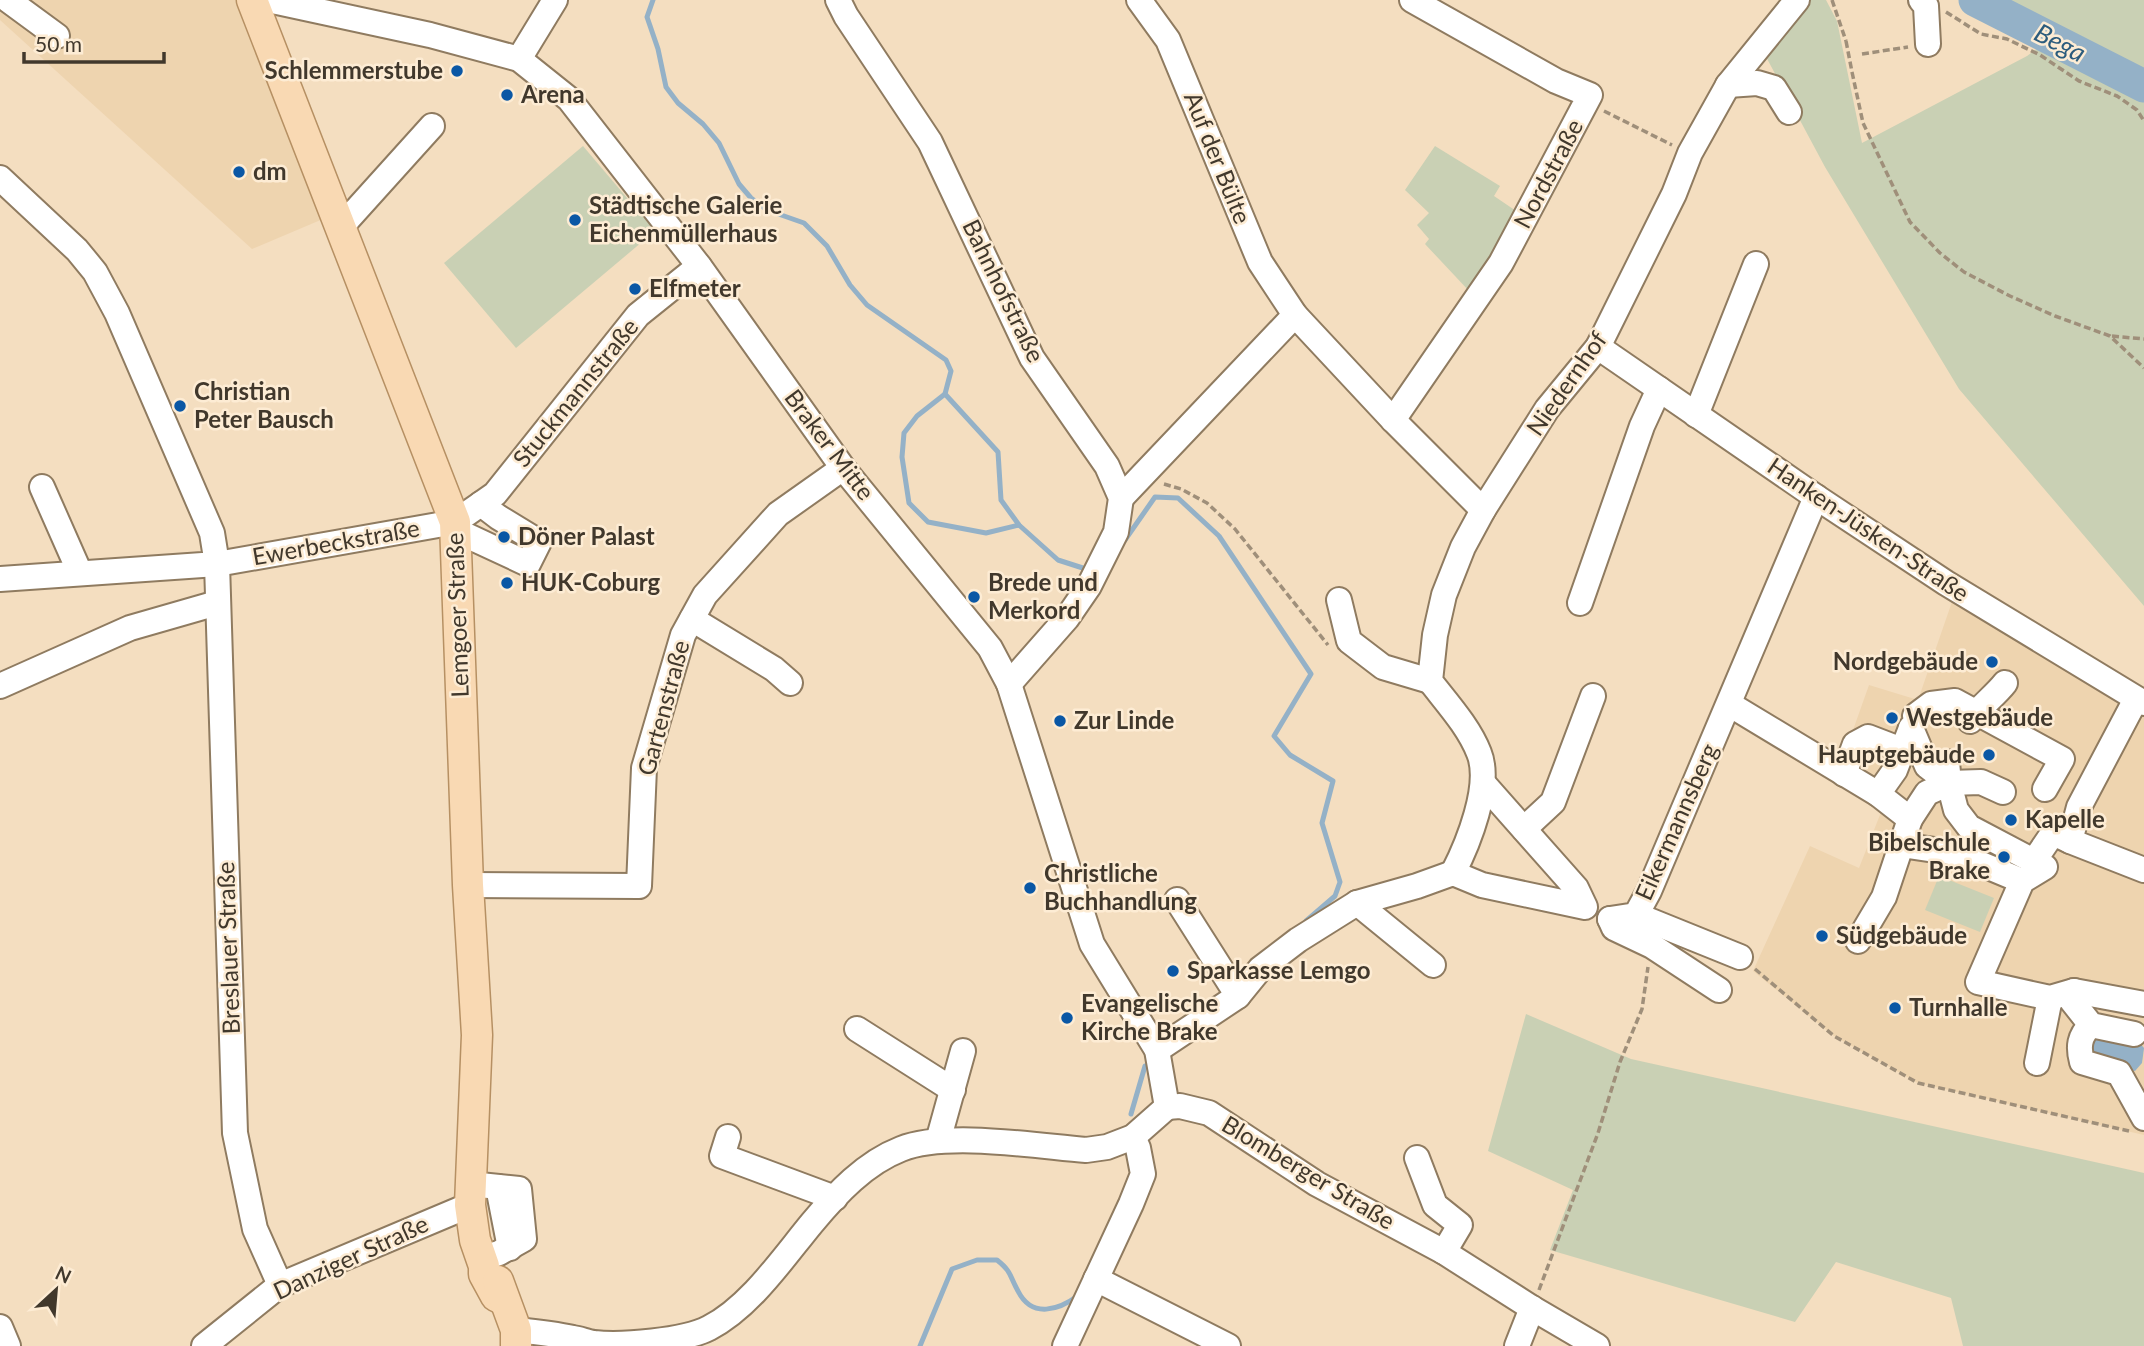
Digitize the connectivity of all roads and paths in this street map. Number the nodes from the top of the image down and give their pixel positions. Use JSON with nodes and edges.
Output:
{"nodes":[{"id":1,"x":8,"y":0,"type":"edge"},
{"id":2,"x":252,"y":0,"type":"edge"},
{"id":3,"x":268,"y":0,"type":"edge"},
{"id":4,"x":555,"y":0,"type":"edge"},
{"id":5,"x":838,"y":0,"type":"edge"},
{"id":6,"x":1139,"y":0,"type":"edge"},
{"id":7,"x":1412,"y":0,"type":"edge"},
{"id":8,"x":1797,"y":0,"type":"edge"},
{"id":9,"x":1832,"y":0,"type":"edge"},
{"id":10,"x":1921,"y":0,"type":"edge"},
{"id":11,"x":1944,"y":11,"type":"dead end"},
{"id":12,"x":57,"y":36,"type":"dead end"},
{"id":13,"x":1928,"y":44,"type":"joint"},
{"id":14,"x":1862,"y":54,"type":"dead end"},
{"id":15,"x":519,"y":59,"type":"junction"},
{"id":16,"x":1728,"y":85,"type":"junction"},
{"id":17,"x":1587,"y":103,"type":"junction"},
{"id":18,"x":1789,"y":112,"type":"dead end"},
{"id":19,"x":2144,"y":121,"type":"edge"},
{"id":20,"x":432,"y":126,"type":"dead end"},
{"id":21,"x":1676,"y":147,"type":"dead end"},
{"id":22,"x":0,"y":178,"type":"edge"},
{"id":23,"x":340,"y":228,"type":"junction"},
{"id":24,"x":1756,"y":264,"type":"dead end"},
{"id":25,"x":699,"y":266,"type":"junction"},
{"id":26,"x":1295,"y":315,"type":"junction"},
{"id":27,"x":2109,"y":335,"type":"junction"},
{"id":28,"x":2144,"y":339,"type":"edge"},
{"id":29,"x":1598,"y":347,"type":"junction"},
{"id":30,"x":2144,"y":368,"type":"edge"},
{"id":31,"x":1659,"y":389,"type":"junction"},
{"id":32,"x":1696,"y":415,"type":"junction"},
{"id":33,"x":1393,"y":420,"type":"junction"},
{"id":34,"x":843,"y":468,"type":"junction"},
{"id":35,"x":1156,"y":482,"type":"dead end"},
{"id":36,"x":42,"y":487,"type":"dead end"},
{"id":37,"x":1121,"y":498,"type":"junction"},
{"id":38,"x":1816,"y":498,"type":"junction"},
{"id":39,"x":481,"y":504,"type":"junction"},
{"id":40,"x":1483,"y":510,"type":"junction"},
{"id":41,"x":455,"y":526,"type":"junction"},
{"id":42,"x":217,"y":564,"type":"junction"},
{"id":43,"x":80,"y":573,"type":"junction"},
{"id":44,"x":0,"y":579,"type":"edge"},
{"id":45,"x":1339,"y":600,"type":"dead end"},
{"id":46,"x":217,"y":603,"type":"junction"},
{"id":47,"x":1580,"y":603,"type":"dead end"},
{"id":48,"x":692,"y":619,"type":"junction"},
{"id":49,"x":1335,"y":653,"type":"dead end"},
{"id":50,"x":1430,"y":681,"type":"junction"},
{"id":51,"x":790,"y":683,"type":"dead end"},
{"id":52,"x":2005,"y":683,"type":"dead end"},
{"id":53,"x":1009,"y":684,"type":"junction"},
{"id":54,"x":0,"y":686,"type":"edge"},
{"id":55,"x":1593,"y":696,"type":"dead end"},
{"id":56,"x":2140,"y":701,"type":"edge"},
{"id":57,"x":1729,"y":705,"type":"junction"},
{"id":58,"x":1915,"y":716,"type":"dead end"},
{"id":59,"x":1973,"y":716,"type":"junction"},
{"id":60,"x":1894,"y":747,"type":"dead end"},
{"id":61,"x":1948,"y":773,"type":"junction"},
{"id":62,"x":1844,"y":774,"type":"junction"},
{"id":63,"x":1483,"y":783,"type":"junction"},
{"id":64,"x":2003,"y":792,"type":"dead end"},
{"id":65,"x":1884,"y":798,"type":"junction"},
{"id":66,"x":2079,"y":807,"type":"junction"},
{"id":67,"x":1910,"y":819,"type":"junction"},
{"id":68,"x":1969,"y":827,"type":"junction"},
{"id":69,"x":1524,"y":829,"type":"junction"},
{"id":70,"x":2060,"y":833,"type":"junction"},
{"id":71,"x":1901,"y":845,"type":"junction"},
{"id":72,"x":1955,"y":853,"type":"junction"},
{"id":73,"x":2144,"y":870,"type":"edge"},
{"id":74,"x":2028,"y":871,"type":"junction"},
{"id":75,"x":1453,"y":873,"type":"junction"},
{"id":76,"x":468,"y":884,"type":"junction"},
{"id":77,"x":1177,"y":900,"type":"dead end"},
{"id":78,"x":1357,"y":903,"type":"junction"},
{"id":79,"x":1585,"y":907,"type":"junction"},
{"id":80,"x":1636,"y":915,"type":"junction"},
{"id":81,"x":1610,"y":919,"type":"junction"},
{"id":82,"x":1858,"y":941,"type":"dead end"},
{"id":83,"x":1651,"y":946,"type":"junction"},
{"id":84,"x":1740,"y":957,"type":"joint"},
{"id":85,"x":1433,"y":965,"type":"dead end"},
{"id":86,"x":1719,"y":990,"type":"dead end"},
{"id":87,"x":2074,"y":991,"type":"junction"},
{"id":88,"x":1238,"y":996,"type":"junction"},
{"id":89,"x":2050,"y":998,"type":"junction"},
{"id":90,"x":2144,"y":1004,"type":"edge"},
{"id":91,"x":2091,"y":1025,"type":"junction"},
{"id":92,"x":857,"y":1029,"type":"dead end"},
{"id":93,"x":2134,"y":1034,"type":"dead end"},
{"id":94,"x":1157,"y":1049,"type":"junction"},
{"id":95,"x":963,"y":1051,"type":"dead end"},
{"id":96,"x":2037,"y":1063,"type":"dead end"},
{"id":97,"x":953,"y":1090,"type":"junction"},
{"id":98,"x":1167,"y":1107,"type":"junction"},
{"id":99,"x":2137,"y":1125,"type":"edge"},
{"id":100,"x":728,"y":1137,"type":"dead end"},
{"id":101,"x":1133,"y":1137,"type":"junction"},
{"id":102,"x":938,"y":1141,"type":"junction"},
{"id":103,"x":1417,"y":1158,"type":"dead end"},
{"id":104,"x":479,"y":1192,"type":"junction"},
{"id":105,"x":835,"y":1198,"type":"junction"},
{"id":106,"x":1444,"y":1252,"type":"junction"},
{"id":107,"x":482,"y":1262,"type":"junction"},
{"id":108,"x":1096,"y":1279,"type":"junction"},
{"id":109,"x":280,"y":1285,"type":"junction"},
{"id":110,"x":1532,"y":1308,"type":"junction"},
{"id":111,"x":0,"y":1327,"type":"edge"},
{"id":112,"x":714,"y":1337,"type":"edge"},
{"id":113,"x":516,"y":1338,"type":"edge"},
{"id":114,"x":590,"y":1345,"type":"edge"},
{"id":115,"x":8,"y":1346,"type":"edge"},
{"id":116,"x":204,"y":1346,"type":"edge"},
{"id":117,"x":1065,"y":1346,"type":"edge"},
{"id":118,"x":1228,"y":1346,"type":"edge"},
{"id":119,"x":1517,"y":1346,"type":"edge"},
{"id":120,"x":1597,"y":1346,"type":"edge"}],
"edges":[{"from":1,"to":12,"type":"street"},
{"from":2,"to":23,"type":"main road","name":"Lemgoer Straße"},
{"from":3,"to":15,"type":"street","name":"Braker Mitte"},
{"from":4,"to":15,"type":"street"},
{"from":5,"to":37,"type":"street","name":"Bahnhofstraße"},
{"from":6,"to":26,"type":"street","name":"Auf der Bülte"},
{"from":7,"to":17,"type":"street","name":"Nordstraße"},
{"from":8,"to":16,"type":"street","name":"Niedernhof"},
{"from":9,"to":27,"type":"path","bridge":true},
{"from":10,"to":13,"type":"street"},
{"from":11,"to":19,"type":"path"},
{"from":13,"to":14,"type":"path"},
{"from":15,"to":25,"type":"street","name":"Braker Mitte"},
{"from":16,"to":18,"type":"street"},
{"from":16,"to":29,"type":"street","name":"Niedernhof"},
{"from":17,"to":21,"type":"path"},
{"from":17,"to":33,"type":"street","name":"Nordstraße"},
{"from":20,"to":23,"type":"street"},
{"from":22,"to":42,"type":"street"},
{"from":23,"to":41,"type":"main road","name":"Lemgoer Straße"},
{"from":24,"to":32,"type":"street"},
{"from":25,"to":34,"type":"street","name":"Braker Mitte"},
{"from":25,"to":39,"type":"street","name":"Stuckmannstraße"},
{"from":26,"to":33,"type":"street","name":"Auf der Bülte"},
{"from":26,"to":37,"type":"street"},
{"from":27,"to":28,"type":"path"},
{"from":27,"to":30,"type":"path"},
{"from":29,"to":31,"type":"street","name":"Hanken-Jüsken-Straße"},
{"from":29,"to":40,"type":"street","name":"Niedernhof"},
{"from":31,"to":32,"type":"street","name":"Hanken-Jüsken-Straße"},
{"from":31,"to":47,"type":"street"},
{"from":32,"to":38,"type":"street","name":"Hanken-Jüsken-Straße"},
{"from":33,"to":40,"type":"street","name":"Auf der Bülte"},
{"from":34,"to":48,"type":"street","name":"Gartenstraße"},
{"from":34,"to":53,"type":"street","name":"Braker Mitte"},
{"from":35,"to":49,"type":"path"},
{"from":36,"to":43,"type":"street"},
{"from":37,"to":53,"type":"street"},
{"from":38,"to":56,"type":"street","name":"Hanken-Jüsken-Straße"},
{"from":38,"to":57,"type":"street","name":"Eikermannsberg"},
{"from":39,"to":41,"type":"street","name":"Stuckmannstraße"},
{"from":39,"to":41,"type":"street"},
{"from":40,"to":50,"type":"street","name":"Niedernhof"},
{"from":41,"to":42,"type":"street","name":"Ewerbeckstraße"},
{"from":41,"to":76,"type":"main road","name":"Lemgoer Straße"},
{"from":42,"to":43,"type":"street","name":"Ewerbeckstraße"},
{"from":42,"to":46,"type":"street","name":"Ewerbeckstraße"},
{"from":43,"to":44,"type":"street","name":"Ewerbeckstraße"},
{"from":45,"to":50,"type":"street"},
{"from":46,"to":54,"type":"street"},
{"from":46,"to":109,"type":"street","name":"Breslauer Straße"},
{"from":48,"to":51,"type":"street"},
{"from":48,"to":76,"type":"street","name":"Gartenstraße"},
{"from":50,"to":63,"type":"street"},
{"from":52,"to":59,"type":"street"},
{"from":53,"to":94,"type":"street","name":"Braker Mitte"},
{"from":55,"to":69,"type":"street"},
{"from":56,"to":66,"type":"street"},
{"from":57,"to":62,"type":"street"},
{"from":57,"to":80,"type":"street","name":"Eikermannsberg"},
{"from":58,"to":59,"type":"street"},
{"from":59,"to":66,"type":"street"},
{"from":60,"to":62,"type":"street"},
{"from":61,"to":64,"type":"street"},
{"from":61,"to":65,"type":"street"},
{"from":61,"to":67,"type":"street"},
{"from":61,"to":68,"type":"street"},
{"from":62,"to":65,"type":"street"},
{"from":63,"to":69,"type":"street"},
{"from":63,"to":75,"type":"street"},
{"from":65,"to":67,"type":"street"},
{"from":66,"to":70,"type":"street"},
{"from":67,"to":71,"type":"street"},
{"from":68,"to":72,"type":"street"},
{"from":68,"to":74,"type":"street"},
{"from":69,"to":79,"type":"street"},
{"from":70,"to":73,"type":"street"},
{"from":70,"to":74,"type":"street"},
{"from":71,"to":72,"type":"street"},
{"from":71,"to":82,"type":"street"},
{"from":72,"to":74,"type":"street"},
{"from":74,"to":89,"type":"street"},
{"from":75,"to":78,"type":"street"},
{"from":75,"to":79,"type":"street"},
{"from":76,"to":104,"type":"main road","name":"Lemgoer Straße"},
{"from":77,"to":88,"type":"street"},
{"from":78,"to":85,"type":"street"},
{"from":78,"to":88,"type":"street"},
{"from":79,"to":81,"type":"street"},
{"from":80,"to":81,"type":"street","name":"Eikermannsberg"},
{"from":80,"to":84,"type":"street"},
{"from":81,"to":83,"type":"street"},
{"from":83,"to":86,"type":"street"},
{"from":83,"to":110,"type":"path"},
{"from":84,"to":99,"type":"path"},
{"from":87,"to":89,"type":"street"},
{"from":87,"to":90,"type":"street"},
{"from":87,"to":91,"type":"street"},
{"from":88,"to":94,"type":"street"},
{"from":89,"to":96,"type":"street"},
{"from":91,"to":93,"type":"street"},
{"from":91,"to":99,"type":"street"},
{"from":92,"to":97,"type":"street"},
{"from":94,"to":98,"type":"street","name":"Braker Mitte"},
{"from":95,"to":97,"type":"street"},
{"from":97,"to":102,"type":"street"},
{"from":98,"to":101,"type":"street"},
{"from":98,"to":106,"type":"street","name":"Blomberger Straße"},
{"from":100,"to":105,"type":"street"},
{"from":101,"to":102,"type":"street"},
{"from":101,"to":108,"type":"street"},
{"from":102,"to":105,"type":"street"},
{"from":103,"to":106,"type":"street","name":"Blomberger Straße"},
{"from":104,"to":107,"type":"main road","name":"Lemgoer Straße"},
{"from":104,"to":107,"type":"street"},
{"from":104,"to":109,"type":"street","name":"Danziger Straße"},
{"from":105,"to":112,"type":"street"},
{"from":106,"to":110,"type":"street","name":"Blomberger Straße"},
{"from":107,"to":113,"type":"main road","name":"Lemgoer Straße"},
{"from":108,"to":117,"type":"street"},
{"from":108,"to":118,"type":"street"},
{"from":109,"to":116,"type":"street","name":"Danziger Straße"},
{"from":110,"to":119,"type":"street"},
{"from":110,"to":120,"type":"street","name":"Blomberger Straße"},
{"from":111,"to":115,"type":"street"},
{"from":112,"to":114,"type":"street"},
{"from":113,"to":114,"type":"street"}]}
